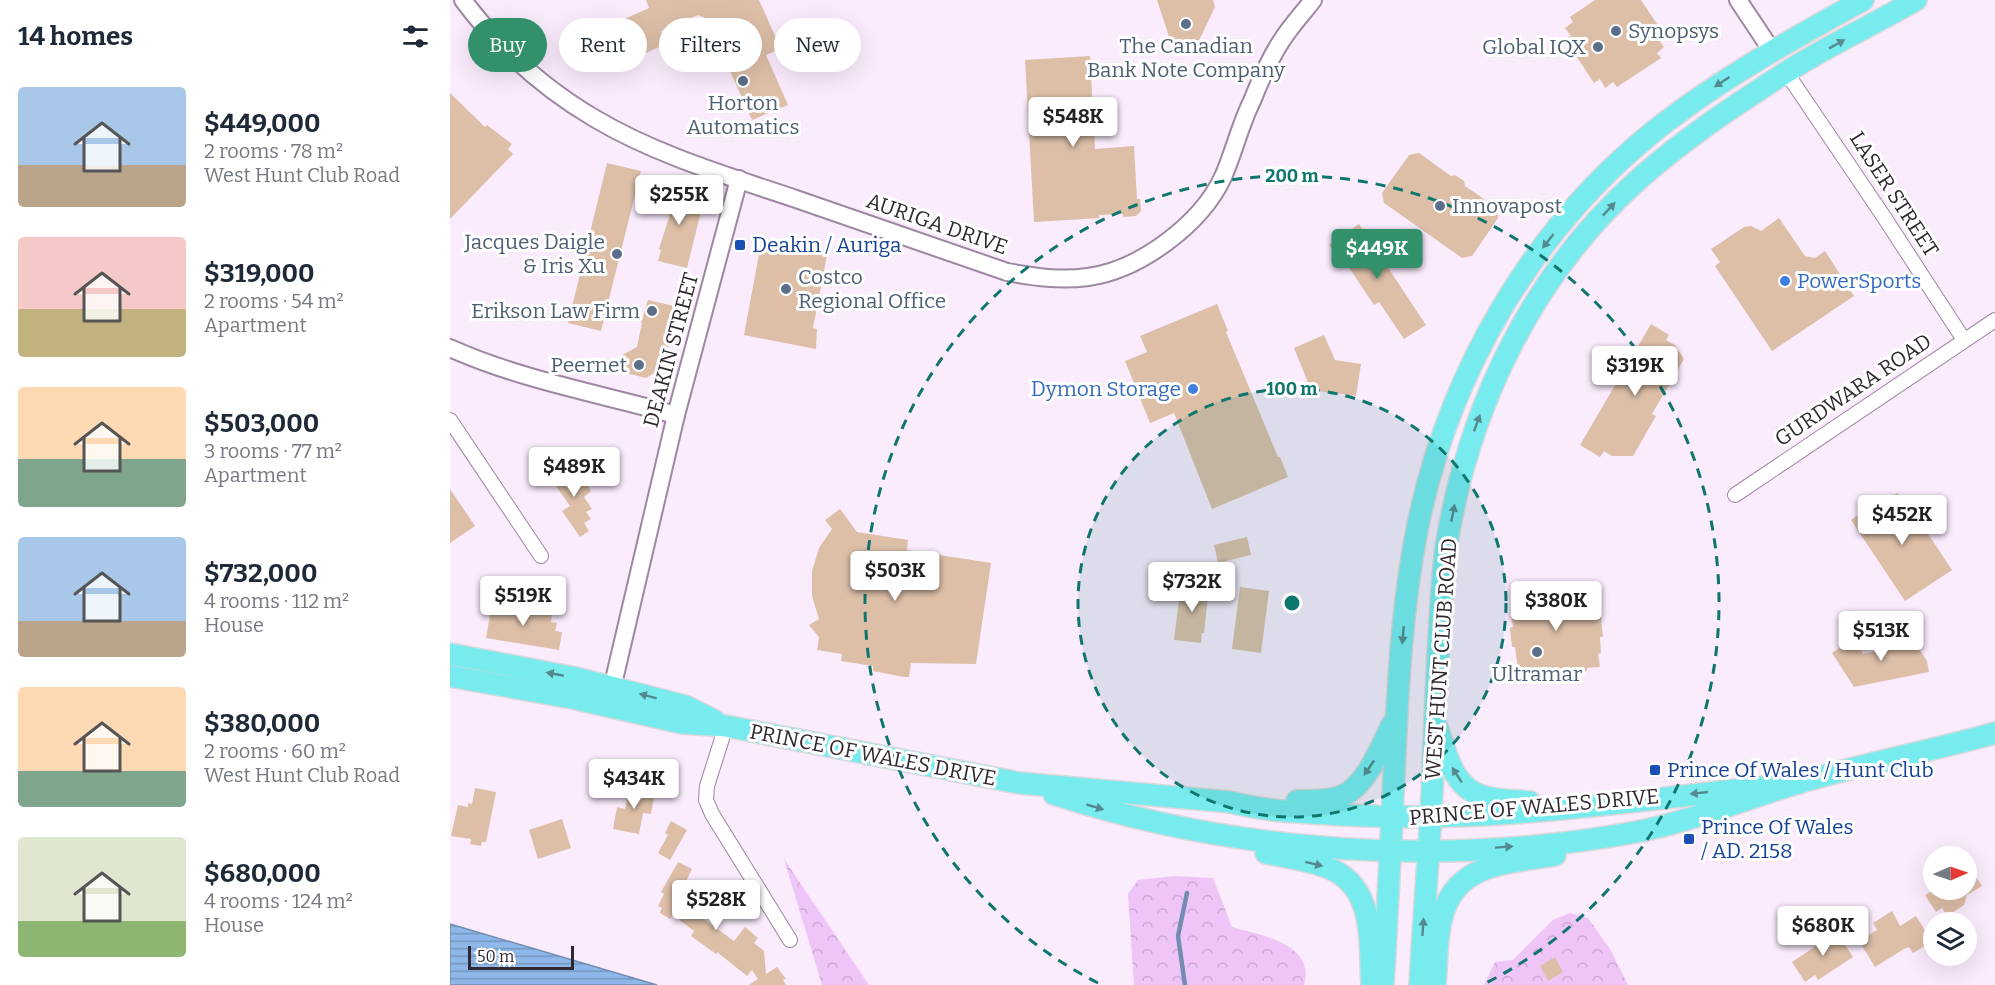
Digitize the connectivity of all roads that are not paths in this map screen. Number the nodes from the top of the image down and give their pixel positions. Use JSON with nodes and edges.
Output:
{"nodes":[{"id":1,"x":463,"y":0,"type":"edge"},
{"id":2,"x":1313,"y":0,"type":"edge"},
{"id":3,"x":1738,"y":0,"type":"edge"},
{"id":4,"x":1863,"y":0,"type":"edge"},
{"id":5,"x":1916,"y":0,"type":"edge"},
{"id":6,"x":1772,"y":51,"type":"junction"},
{"id":7,"x":1786,"y":72,"type":"junction"},
{"id":8,"x":739,"y":179,"type":"junction"},
{"id":9,"x":1995,"y":320,"type":"edge"},
{"id":10,"x":1964,"y":340,"type":"junction"},
{"id":11,"x":450,"y":348,"type":"edge"},
{"id":12,"x":676,"y":415,"type":"junction"},
{"id":13,"x":450,"y":420,"type":"edge"},
{"id":14,"x":1735,"y":495,"type":"dead end"},
{"id":15,"x":541,"y":556,"type":"dead end"},
{"id":16,"x":450,"y":654,"type":"edge"},
{"id":17,"x":450,"y":676,"type":"edge"},
{"id":18,"x":610,"y":697,"type":"junction"},
{"id":19,"x":1396,"y":716,"type":"junction"},
{"id":20,"x":1434,"y":717,"type":"junction"},
{"id":21,"x":726,"y":726,"type":"junction"},
{"id":22,"x":1995,"y":733,"type":"edge"},
{"id":23,"x":1019,"y":783,"type":"junction"},
{"id":24,"x":1799,"y":783,"type":"junction"},
{"id":25,"x":1202,"y":799,"type":"junction"},
{"id":26,"x":1230,"y":802,"type":"junction"},
{"id":27,"x":1569,"y":807,"type":"junction"},
{"id":28,"x":1430,"y":817,"type":"junction"},
{"id":29,"x":1392,"y":818,"type":"junction"},
{"id":30,"x":1177,"y":827,"type":"junction"},
{"id":31,"x":1639,"y":831,"type":"junction"},
{"id":32,"x":1218,"y":835,"type":"junction"},
{"id":33,"x":1390,"y":849,"type":"junction"},
{"id":34,"x":1428,"y":851,"type":"junction"},
{"id":35,"x":790,"y":940,"type":"dead end"},
{"id":36,"x":1372,"y":985,"type":"edge"},
{"id":37,"x":1383,"y":985,"type":"edge"},
{"id":38,"x":1420,"y":985,"type":"edge"},
{"id":39,"x":1435,"y":985,"type":"edge"}],
"edges":[{"from":1,"to":8,"type":"street","name":"AURIGA DRIVE"},
{"from":2,"to":8,"type":"street","name":"AURIGA DRIVE"},
{"from":3,"to":6,"type":"street"},
{"from":4,"to":6,"type":"main road","name":"WEST HUNT CLUB ROAD"},
{"from":7,"to":5,"type":"main road","name":"WEST HUNT CLUB ROAD","one_way":true},
{"from":6,"to":7,"type":"main road"},
{"from":6,"to":19,"type":"main road","name":"WEST HUNT CLUB ROAD","one_way":true},
{"from":7,"to":10,"type":"street","name":"LASER STREET"},
{"from":20,"to":7,"type":"main road","name":"WEST HUNT CLUB ROAD","one_way":true},
{"from":8,"to":12,"type":"street","name":"DEAKIN STREET"},
{"from":9,"to":10,"type":"street","name":"GURDWARA ROAD"},
{"from":10,"to":14,"type":"street","name":"GURDWARA ROAD"},
{"from":11,"to":12,"type":"street"},
{"from":12,"to":18,"type":"street","name":"DEAKIN STREET"},
{"from":13,"to":15,"type":"street"},
{"from":18,"to":16,"type":"main road","name":"PRINCE OF WALES DRIVE","one_way":true},
{"from":17,"to":18,"type":"main road","name":"PRINCE OF WALES DRIVE"},
{"from":18,"to":21,"type":"main road","name":"PRINCE OF WALES DRIVE"},
{"from":19,"to":26,"type":"main road","one_way":true},
{"from":19,"to":29,"type":"main road","name":"WEST HUNT CLUB ROAD"},
{"from":27,"to":20,"type":"main road","one_way":true},
{"from":20,"to":28,"type":"main road","name":"WEST HUNT CLUB ROAD"},
{"from":21,"to":23,"type":"main road","name":"PRINCE OF WALES DRIVE"},
{"from":21,"to":35,"type":"street"},
{"from":22,"to":24,"type":"main road","name":"PRINCE OF WALES DRIVE"},
{"from":23,"to":25,"type":"main road","name":"PRINCE OF WALES DRIVE"},
{"from":23,"to":30,"type":"main road","name":"PRINCE OF WALES DRIVE","one_way":true},
{"from":24,"to":27,"type":"main road","name":"PRINCE OF WALES DRIVE","one_way":true},
{"from":24,"to":31,"type":"main road","name":"PRINCE OF WALES DRIVE"},
{"from":25,"to":26,"type":"main road","name":"PRINCE OF WALES DRIVE"},
{"from":25,"to":30,"type":"main road"},
{"from":26,"to":29,"type":"main road","name":"PRINCE OF WALES DRIVE"},
{"from":27,"to":28,"type":"main road","name":"PRINCE OF WALES DRIVE"},
{"from":28,"to":29,"type":"main road","name":"PRINCE OF WALES DRIVE"},
{"from":28,"to":34,"type":"main road","name":"WEST HUNT CLUB ROAD"},
{"from":29,"to":33,"type":"main road","name":"WEST HUNT CLUB ROAD"},
{"from":30,"to":32,"type":"main road","name":"PRINCE OF WALES DRIVE"},
{"from":34,"to":31,"type":"main road","name":"PRINCE OF WALES DRIVE","one_way":true},
{"from":31,"to":39,"type":"main road"},
{"from":32,"to":33,"type":"main road","name":"PRINCE OF WALES DRIVE"},
{"from":32,"to":36,"type":"main road","one_way":true},
{"from":33,"to":34,"type":"main road","name":"PRINCE OF WALES DRIVE"},
{"from":33,"to":37,"type":"main road","name":"WEST HUNT CLUB ROAD"},
{"from":38,"to":34,"type":"main road","name":"WEST HUNT CLUB ROAD","one_way":true}]}
